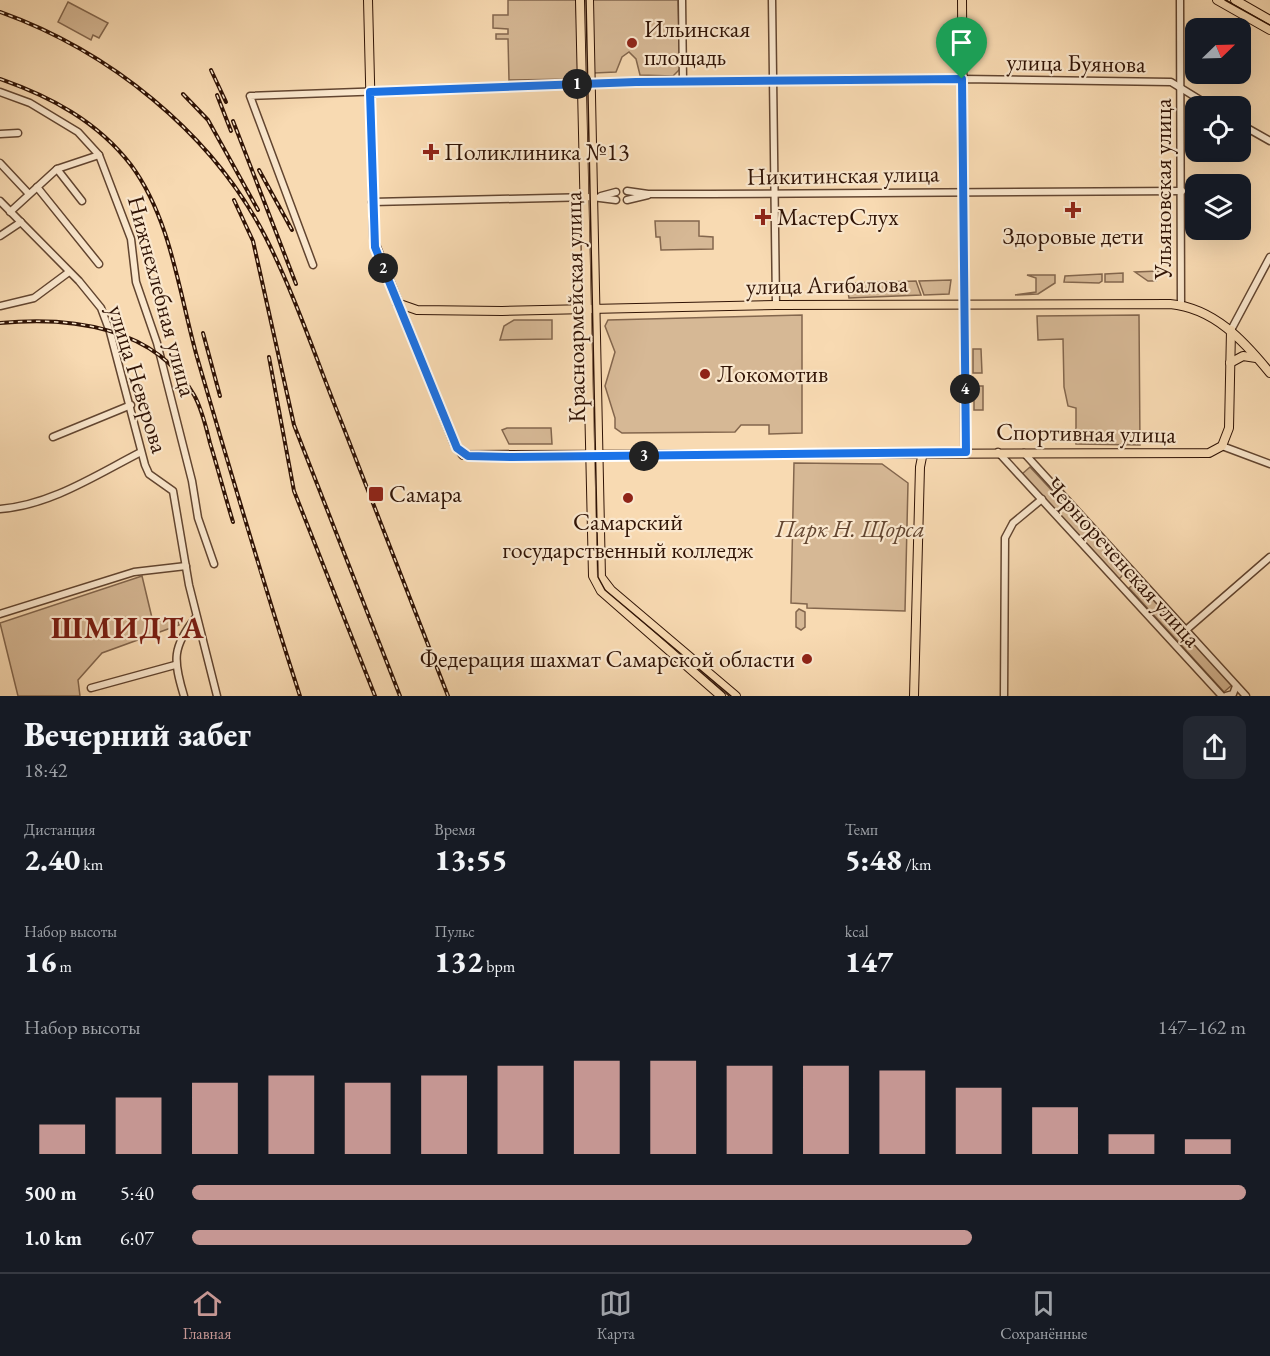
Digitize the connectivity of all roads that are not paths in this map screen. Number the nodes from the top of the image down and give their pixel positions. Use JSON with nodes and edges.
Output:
{"nodes":[{"id":1,"x":368,"y":0,"type":"edge"},
{"id":2,"x":580,"y":0,"type":"edge"},
{"id":3,"x":589,"y":0,"type":"edge"},
{"id":4,"x":682,"y":0,"type":"edge"},
{"id":5,"x":772,"y":0,"type":"edge"},
{"id":6,"x":962,"y":0,"type":"edge"},
{"id":7,"x":1180,"y":0,"type":"edge"},
{"id":8,"x":1217,"y":0,"type":"edge"},
{"id":9,"x":1235,"y":0,"type":"edge"},
{"id":10,"x":1270,"y":20,"type":"edge"},
{"id":11,"x":1270,"y":30,"type":"edge"},
{"id":12,"x":962,"y":79,"type":"junction"},
{"id":13,"x":683,"y":81,"type":"junction"},
{"id":14,"x":773,"y":81,"type":"junction"},
{"id":15,"x":586,"y":83,"type":"junction"},
{"id":16,"x":1180,"y":88,"type":"junction"},
{"id":17,"x":0,"y":92,"type":"edge"},
{"id":18,"x":370,"y":92,"type":"junction"},
{"id":19,"x":1193,"y":96,"type":"edge"},
{"id":20,"x":1251,"y":130,"type":"edge"},
{"id":21,"x":18,"y":133,"type":"dead end"},
{"id":22,"x":0,"y":134,"type":"edge"},
{"id":23,"x":1270,"y":141,"type":"edge"},
{"id":24,"x":99,"y":155,"type":"junction"},
{"id":25,"x":0,"y":163,"type":"edge"},
{"id":26,"x":57,"y":170,"type":"junction"},
{"id":27,"x":37,"y":187,"type":"junction"},
{"id":28,"x":627,"y":191,"type":"dead end"},
{"id":29,"x":1182,"y":191,"type":"junction"},
{"id":30,"x":616,"y":192,"type":"dead end"},
{"id":31,"x":963,"y":192,"type":"junction"},
{"id":32,"x":29,"y":194,"type":"junction"},
{"id":33,"x":648,"y":194,"type":"junction"},
{"id":34,"x":775,"y":194,"type":"junction"},
{"id":35,"x":584,"y":197,"type":"junction"},
{"id":36,"x":595,"y":197,"type":"junction"},
{"id":37,"x":616,"y":200,"type":"dead end"},
{"id":38,"x":627,"y":200,"type":"dead end"},
{"id":39,"x":0,"y":201,"type":"edge"},
{"id":40,"x":82,"y":201,"type":"dead end"},
{"id":41,"x":372,"y":202,"type":"junction"},
{"id":42,"x":10,"y":212,"type":"junction"},
{"id":43,"x":21,"y":222,"type":"junction"},
{"id":44,"x":0,"y":236,"type":"edge"},
{"id":45,"x":1270,"y":257,"type":"edge"},
{"id":46,"x":99,"y":264,"type":"dead end"},
{"id":47,"x":313,"y":265,"type":"dead end"},
{"id":48,"x":69,"y":272,"type":"junction"},
{"id":49,"x":397,"y":303,"type":"junction"},
{"id":50,"x":964,"y":304,"type":"junction"},
{"id":51,"x":776,"y":305,"type":"junction"},
{"id":52,"x":1181,"y":305,"type":"junction"},
{"id":53,"x":0,"y":306,"type":"edge"},
{"id":54,"x":586,"y":309,"type":"junction"},
{"id":55,"x":595,"y":309,"type":"junction"},
{"id":56,"x":417,"y":310,"type":"junction"},
{"id":57,"x":406,"y":327,"type":"junction"},
{"id":58,"x":1231,"y":330,"type":"junction"},
{"id":59,"x":1258,"y":358,"type":"junction"},
{"id":60,"x":1230,"y":363,"type":"junction"},
{"id":61,"x":1270,"y":373,"type":"edge"},
{"id":62,"x":131,"y":405,"type":"junction"},
{"id":63,"x":53,"y":437,"type":"dead end"},
{"id":64,"x":1222,"y":446,"type":"junction"},
{"id":65,"x":141,"y":452,"type":"junction"},
{"id":66,"x":923,"y":452,"type":"junction"},
{"id":67,"x":966,"y":452,"type":"junction"},
{"id":68,"x":998,"y":452,"type":"junction"},
{"id":69,"x":1023,"y":452,"type":"junction"},
{"id":70,"x":593,"y":456,"type":"junction"},
{"id":71,"x":1270,"y":464,"type":"edge"},
{"id":72,"x":1042,"y":499,"type":"junction"},
{"id":73,"x":0,"y":508,"type":"edge"},
{"id":74,"x":1270,"y":557,"type":"edge"},
{"id":75,"x":214,"y":564,"type":"dead end"},
{"id":76,"x":186,"y":566,"type":"junction"},
{"id":77,"x":0,"y":614,"type":"edge"},
{"id":78,"x":196,"y":616,"type":"junction"},
{"id":79,"x":1186,"y":630,"type":"junction"},
{"id":80,"x":175,"y":665,"type":"junction"},
{"id":81,"x":1236,"y":686,"type":"junction"},
{"id":82,"x":91,"y":688,"type":"dead end"},
{"id":83,"x":1004,"y":695,"type":"edge"},
{"id":84,"x":184,"y":696,"type":"edge"},
{"id":85,"x":217,"y":696,"type":"edge"},
{"id":86,"x":721,"y":696,"type":"edge"},
{"id":87,"x":736,"y":696,"type":"edge"},
{"id":88,"x":914,"y":696,"type":"edge"},
{"id":89,"x":1224,"y":696,"type":"edge"},
{"id":90,"x":1246,"y":696,"type":"edge"}],
"edges":[{"from":1,"to":18,"type":"main road"},
{"from":2,"to":15,"type":"main road","name":"Красноармейская улица"},
{"from":3,"to":15,"type":"main road","name":"Красноармейская улица"},
{"from":4,"to":13,"type":"street"},
{"from":5,"to":14,"type":"street"},
{"from":6,"to":12,"type":"main road"},
{"from":7,"to":16,"type":"street","name":"Ульяновская улица"},
{"from":8,"to":11,"type":"main road"},
{"from":9,"to":10,"type":"main road"},
{"from":12,"to":14,"type":"street","name":"улица Буянова"},
{"from":12,"to":16,"type":"street","name":"улица Буянова"},
{"from":12,"to":31,"type":"main road"},
{"from":13,"to":14,"type":"street","name":"улица Буянова"},
{"from":13,"to":15,"type":"street","name":"улица Буянова"},
{"from":14,"to":34,"type":"street"},
{"from":15,"to":18,"type":"street","name":"улица Буянова"},
{"from":15,"to":35,"type":"main road","name":"Красноармейская улица"},
{"from":15,"to":36,"type":"main road","name":"Красноармейская улица"},
{"from":16,"to":19,"type":"street","name":"улица Буянова"},
{"from":16,"to":29,"type":"street","name":"Ульяновская улица"},
{"from":17,"to":24,"type":"street","name":"Нижнехлебная улица"},
{"from":18,"to":41,"type":"main road"},
{"from":18,"to":47,"type":"street","name":"улица Буянова"},
{"from":20,"to":23,"type":"street"},
{"from":21,"to":22,"type":"street"},
{"from":24,"to":26,"type":"street"},
{"from":24,"to":75,"type":"street","name":"Нижнехлебная улица"},
{"from":25,"to":32,"type":"street"},
{"from":26,"to":27,"type":"street"},
{"from":26,"to":40,"type":"street"},
{"from":27,"to":32,"type":"street"},
{"from":27,"to":46,"type":"street"},
{"from":28,"to":33,"type":"street","name":"Никитинская улица"},
{"from":29,"to":31,"type":"street","name":"Никитинская улица"},
{"from":29,"to":52,"type":"street","name":"Ульяновская улица"},
{"from":30,"to":36,"type":"street"},
{"from":31,"to":34,"type":"street","name":"Никитинская улица"},
{"from":31,"to":50,"type":"main road"},
{"from":32,"to":42,"type":"street"},
{"from":33,"to":34,"type":"street","name":"Никитинская улица"},
{"from":33,"to":38,"type":"street","name":"Никитинская улица"},
{"from":34,"to":51,"type":"street"},
{"from":35,"to":36,"type":"street"},
{"from":35,"to":41,"type":"street"},
{"from":35,"to":54,"type":"main road","name":"Красноармейская улица"},
{"from":36,"to":37,"type":"street"},
{"from":36,"to":55,"type":"main road","name":"Красноармейская улица"},
{"from":39,"to":42,"type":"street","name":"улица Неверова"},
{"from":41,"to":49,"type":"main road"},
{"from":42,"to":43,"type":"street","name":"улица Неверова"},
{"from":43,"to":44,"type":"street"},
{"from":43,"to":48,"type":"street","name":"улица Неверова"},
{"from":45,"to":58,"type":"street"},
{"from":48,"to":53,"type":"street"},
{"from":48,"to":62,"type":"street","name":"улица Неверова"},
{"from":49,"to":56,"type":"main road","name":"улица Агибалова"},
{"from":49,"to":57,"type":"main road"},
{"from":50,"to":51,"type":"main road","name":"улица Агибалова"},
{"from":50,"to":52,"type":"main road","name":"улица Агибалова"},
{"from":50,"to":67,"type":"main road"},
{"from":51,"to":55,"type":"main road","name":"улица Агибалова"},
{"from":52,"to":58,"type":"main road","name":"улица Агибалова"},
{"from":54,"to":55,"type":"main road","name":"улица Агибалова"},
{"from":54,"to":56,"type":"main road","name":"улица Агибалова"},
{"from":54,"to":70,"type":"main road","name":"Красноармейская улица"},
{"from":55,"to":70,"type":"main road","name":"Красноармейская улица"},
{"from":56,"to":57,"type":"main road"},
{"from":57,"to":70,"type":"main road","name":"Спортивная улица"},
{"from":58,"to":59,"type":"main road","name":"улица Агибалова"},
{"from":58,"to":60,"type":"main road"},
{"from":59,"to":60,"type":"main road"},
{"from":59,"to":61,"type":"main road","name":"улица Агибалова"},
{"from":60,"to":64,"type":"main road"},
{"from":62,"to":63,"type":"street"},
{"from":62,"to":65,"type":"street","name":"улица Неверова"},
{"from":64,"to":69,"type":"main road","name":"Спортивная улица"},
{"from":64,"to":71,"type":"street"},
{"from":65,"to":73,"type":"street"},
{"from":65,"to":76,"type":"street","name":"улица Неверова"},
{"from":66,"to":67,"type":"main road","name":"Спортивная улица"},
{"from":66,"to":70,"type":"main road","name":"Спортивная улица"},
{"from":66,"to":88,"type":"main road"},
{"from":67,"to":68,"type":"main road","name":"Спортивная улица"},
{"from":68,"to":69,"type":"main road","name":"Спортивная улица"},
{"from":68,"to":72,"type":"street","name":"Чернореченская улица"},
{"from":69,"to":79,"type":"street","name":"Чернореченская улица"},
{"from":70,"to":86,"type":"main road","name":"Красноармейская улица"},
{"from":70,"to":87,"type":"main road","name":"Красноармейская улица"},
{"from":72,"to":83,"type":"street"},
{"from":72,"to":89,"type":"street","name":"Чернореченская улица"},
{"from":74,"to":79,"type":"street"},
{"from":76,"to":77,"type":"street"},
{"from":76,"to":78,"type":"street","name":"улица Неверова"},
{"from":78,"to":80,"type":"street"},
{"from":78,"to":85,"type":"street","name":"улица Неверова"},
{"from":79,"to":81,"type":"street","name":"Чернореченская улица"},
{"from":80,"to":82,"type":"street"},
{"from":80,"to":84,"type":"street"},
{"from":81,"to":89,"type":"street"},
{"from":81,"to":90,"type":"street","name":"Чернореченская улица"}]}
